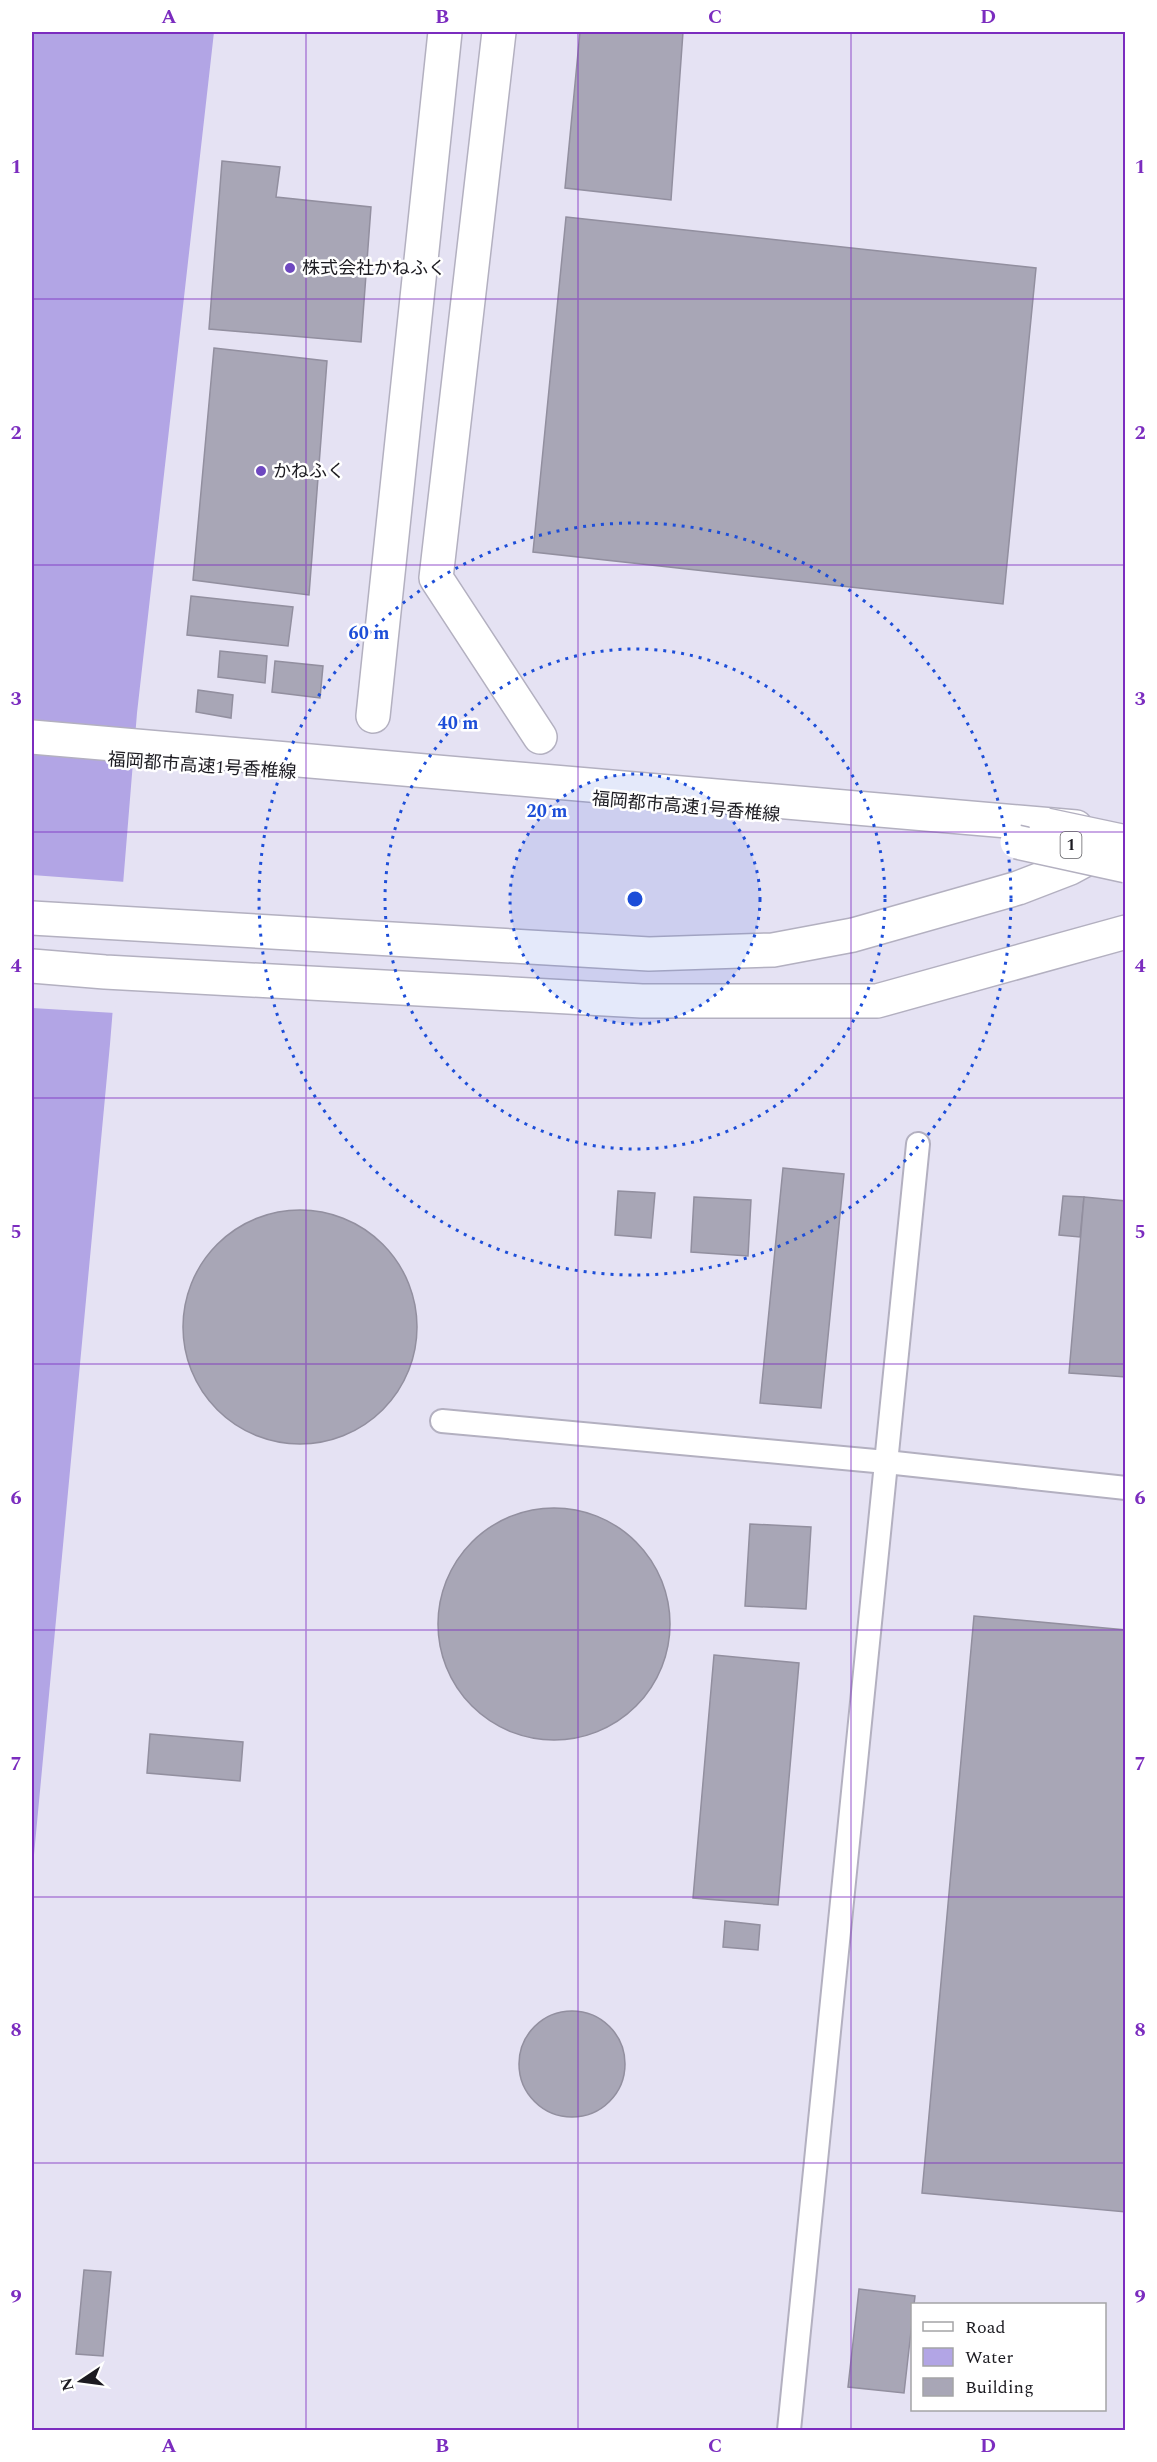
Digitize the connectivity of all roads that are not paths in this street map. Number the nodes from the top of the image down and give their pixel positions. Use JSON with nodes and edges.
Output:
{"nodes":[{"id":1,"x":445,"y":32,"type":"edge"},
{"id":2,"x":500,"y":32,"type":"edge"},
{"id":3,"x":374,"y":716,"type":"dead end"},
{"id":4,"x":32,"y":737,"type":"edge"},
{"id":5,"x":540,"y":737,"type":"dead end"},
{"id":6,"x":32,"y":754,"type":"edge"},
{"id":7,"x":1046,"y":825,"type":"junction"},
{"id":8,"x":1125,"y":831,"type":"edge"},
{"id":9,"x":1125,"y":838,"type":"edge"},
{"id":10,"x":1017,"y":842,"type":"junction"},
{"id":11,"x":1125,"y":842,"type":"edge"},
{"id":12,"x":1125,"y":849,"type":"edge"},
{"id":13,"x":1125,"y":866,"type":"edge"},
{"id":14,"x":32,"y":918,"type":"edge"},
{"id":15,"x":1125,"y":932,"type":"edge"},
{"id":16,"x":32,"y":966,"type":"edge"},
{"id":17,"x":918,"y":1144,"type":"dead end"},
{"id":18,"x":442,"y":1421,"type":"dead end"},
{"id":19,"x":886,"y":1462,"type":"junction"},
{"id":20,"x":1125,"y":1488,"type":"edge"},
{"id":21,"x":789,"y":2430,"type":"edge"}],
"edges":[{"from":1,"to":3,"type":"main road"},
{"from":2,"to":5,"type":"main road"},
{"from":4,"to":7,"type":"main road","name":"福岡都市高速1号香椎線","number":"1"},
{"from":6,"to":10,"type":"main road","name":"福岡都市高速1号香椎線","number":"1"},
{"from":7,"to":8,"type":"main road","name":"福岡都市高速1号香椎線","number":"1","bridge":true},
{"from":7,"to":11,"type":"main road","bridge":true},
{"from":9,"to":14,"type":"main road"},
{"from":10,"to":12,"type":"main road","name":"福岡都市高速1号香椎線","number":"1","bridge":true},
{"from":10,"to":13,"type":"main road","bridge":true},
{"from":15,"to":16,"type":"main road"},
{"from":17,"to":19,"type":"lane"},
{"from":18,"to":19,"type":"lane"},
{"from":19,"to":20,"type":"lane"},
{"from":19,"to":21,"type":"lane"}]}
